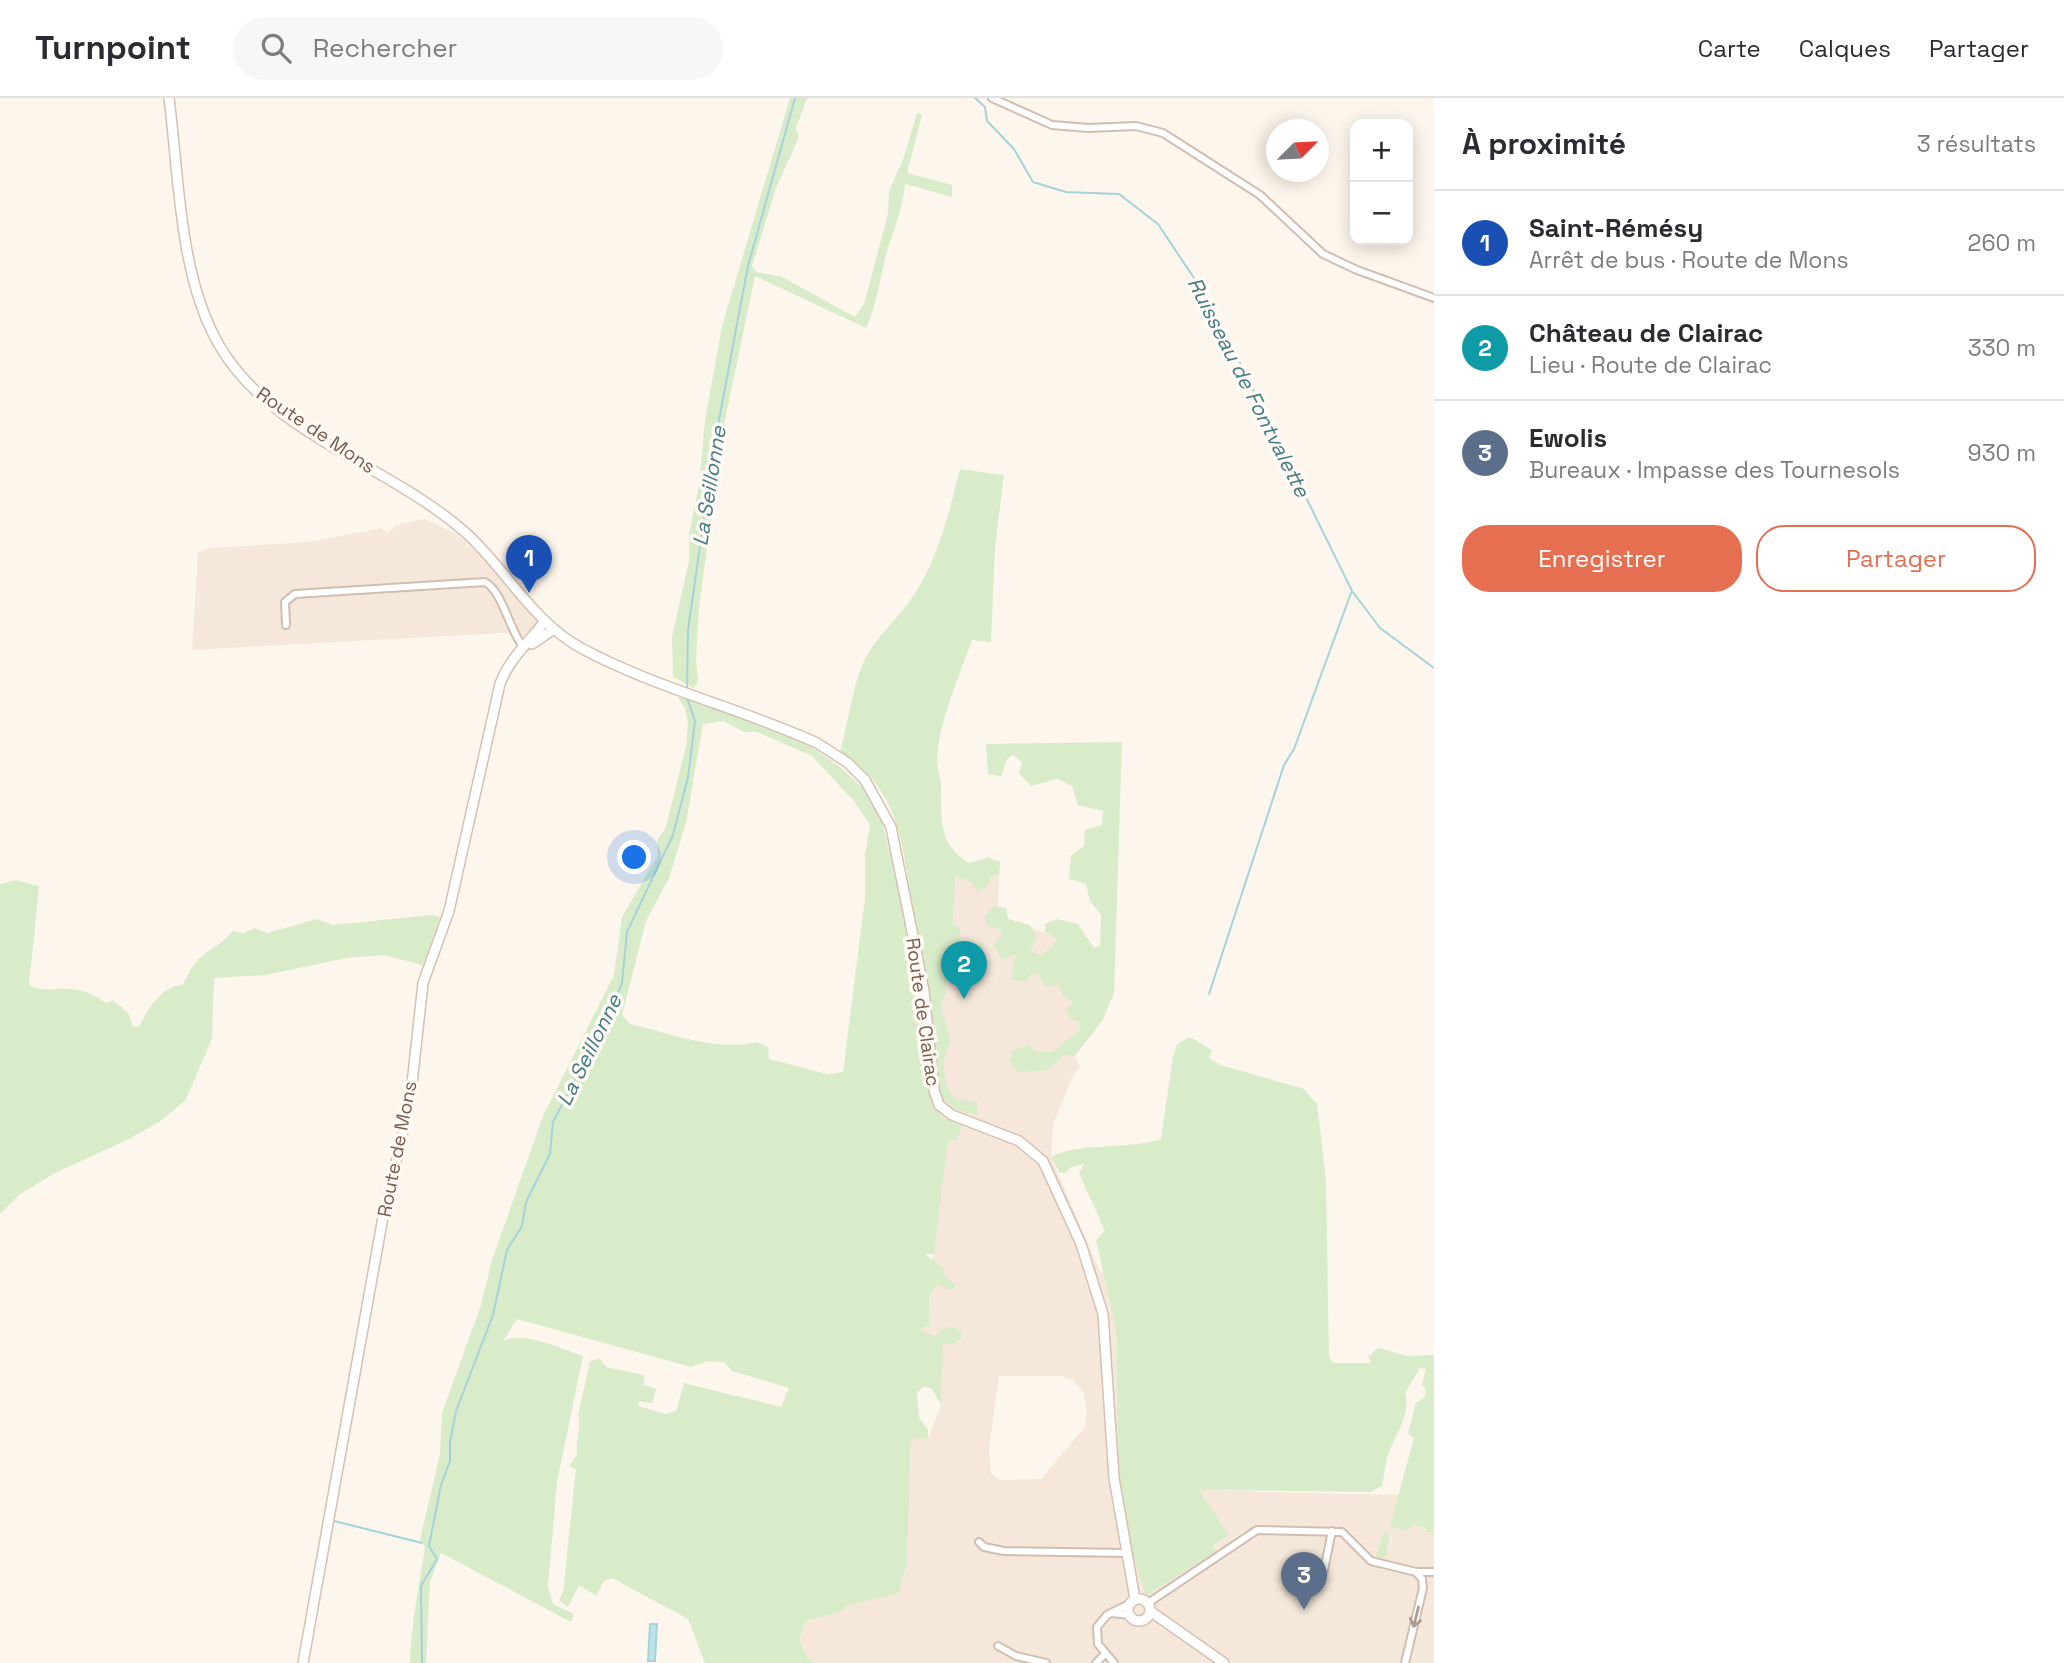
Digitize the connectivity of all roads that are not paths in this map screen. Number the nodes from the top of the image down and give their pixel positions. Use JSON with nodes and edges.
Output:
{"nodes":[{"id":1,"x":169,"y":98,"type":"edge"},
{"id":2,"x":992,"y":98,"type":"edge"},
{"id":3,"x":1434,"y":298,"type":"edge"},
{"id":4,"x":545,"y":621,"type":"junction"},
{"id":5,"x":286,"y":625,"type":"dead end"},
{"id":6,"x":554,"y":629,"type":"junction"},
{"id":7,"x":524,"y":648,"type":"junction"},
{"id":8,"x":674,"y":686,"type":"joint"},
{"id":9,"x":1332,"y":1531,"type":"junction"},
{"id":10,"x":979,"y":1542,"type":"dead end"},
{"id":11,"x":1126,"y":1553,"type":"junction"},
{"id":12,"x":1416,"y":1572,"type":"junction"},
{"id":13,"x":1434,"y":1573,"type":"edge"},
{"id":14,"x":1315,"y":1585,"type":"dead end"},
{"id":15,"x":1424,"y":1585,"type":"junction"},
{"id":16,"x":1132,"y":1602,"type":"junction"},
{"id":17,"x":1150,"y":1613,"type":"junction"},
{"id":18,"x":1107,"y":1615,"type":"junction"},
{"id":19,"x":1130,"y":1615,"type":"junction"},
{"id":20,"x":998,"y":1646,"type":"dead end"},
{"id":21,"x":1105,"y":1654,"type":"junction"},
{"id":22,"x":303,"y":1663,"type":"edge"},
{"id":23,"x":1046,"y":1663,"type":"edge"},
{"id":24,"x":1096,"y":1663,"type":"edge"},
{"id":25,"x":1114,"y":1663,"type":"edge"},
{"id":26,"x":1224,"y":1663,"type":"edge"},
{"id":27,"x":1405,"y":1663,"type":"edge"}],
"edges":[{"from":1,"to":4,"type":"street","name":"Route de Mons"},
{"from":2,"to":3,"type":"street"},
{"from":4,"to":6,"type":"street","name":"Route de Mons"},
{"from":4,"to":7,"type":"street","name":"Route de Mons"},
{"from":5,"to":7,"type":"street"},
{"from":6,"to":7,"type":"street","name":"Route de Mons"},
{"from":6,"to":8,"type":"street","name":"Route de Mons"},
{"from":7,"to":22,"type":"street","name":"Route de Mons"},
{"from":8,"to":11,"type":"street","name":"Route de Clairac"},
{"from":9,"to":12,"type":"street"},
{"from":9,"to":14,"type":"street"},
{"from":9,"to":17,"type":"street"},
{"from":10,"to":11,"type":"street"},
{"from":11,"to":16,"type":"street","name":"Route de Clairac"},
{"from":12,"to":13,"type":"street"},
{"from":12,"to":15,"type":"street"},
{"from":13,"to":15,"type":"street"},
{"from":15,"to":27,"type":"street","one_way":true},
{"from":16,"to":17,"type":"street"},
{"from":16,"to":18,"type":"street"},
{"from":16,"to":19,"type":"street","name":"Route de Clairac"},
{"from":17,"to":19,"type":"street"},
{"from":17,"to":26,"type":"street"},
{"from":18,"to":19,"type":"street"},
{"from":18,"to":21,"type":"street"},
{"from":20,"to":23,"type":"street"},
{"from":21,"to":24,"type":"street"},
{"from":21,"to":25,"type":"street"}]}
